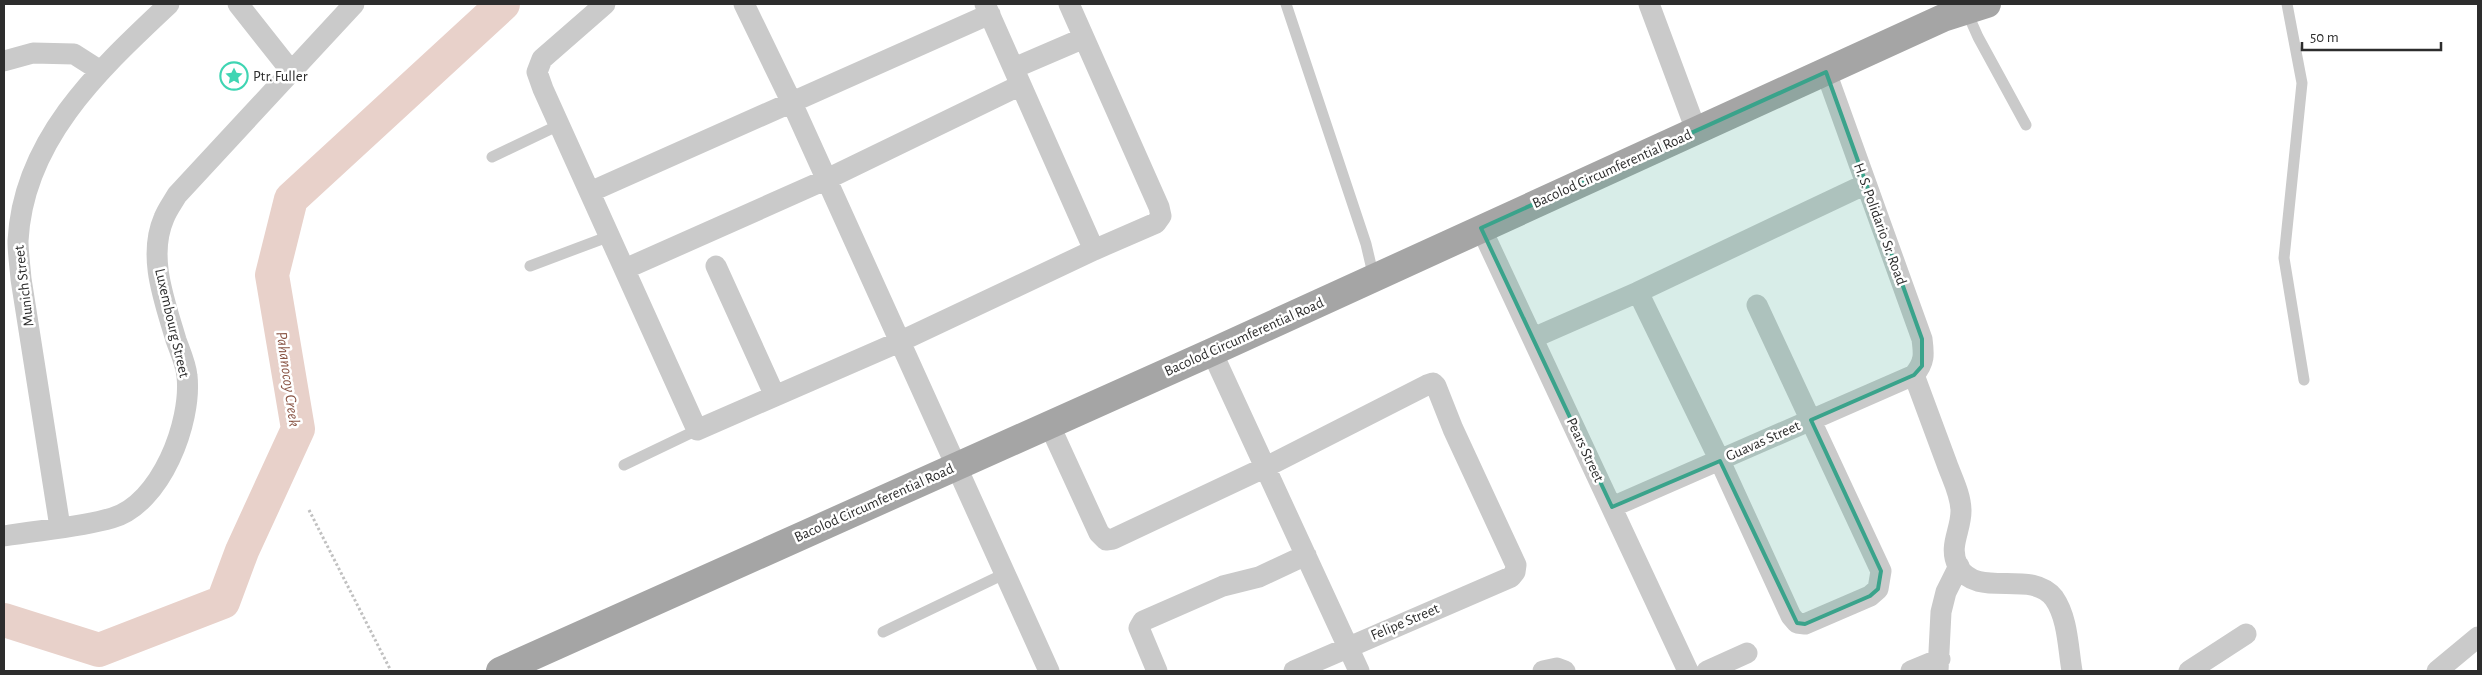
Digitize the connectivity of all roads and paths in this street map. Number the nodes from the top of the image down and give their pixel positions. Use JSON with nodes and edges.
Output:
{"nodes":[{"id":1,"x":169,"y":4,"type":"edge"},
{"id":2,"x":238,"y":4,"type":"edge"},
{"id":3,"x":354,"y":4,"type":"edge"},
{"id":4,"x":605,"y":4,"type":"edge"},
{"id":5,"x":744,"y":4,"type":"edge"},
{"id":6,"x":1069,"y":4,"type":"edge"},
{"id":7,"x":1286,"y":4,"type":"edge"},
{"id":8,"x":1649,"y":4,"type":"edge"},
{"id":9,"x":2287,"y":4,"type":"edge"},
{"id":10,"x":1977,"y":7,"type":"edge"},
{"id":11,"x":987,"y":9,"type":"edge"},
{"id":12,"x":1084,"y":38,"type":"junction"},
{"id":13,"x":4,"y":61,"type":"edge"},
{"id":14,"x":99,"y":70,"type":"junction"},
{"id":15,"x":291,"y":71,"type":"junction"},
{"id":16,"x":1826,"y":72,"type":"junction"},
{"id":17,"x":1017,"y":76,"type":"junction"},
{"id":18,"x":792,"y":103,"type":"junction"},
{"id":19,"x":559,"y":125,"type":"junction"},
{"id":20,"x":2026,"y":125,"type":"dead end"},
{"id":21,"x":1696,"y":130,"type":"junction"},
{"id":22,"x":492,"y":157,"type":"dead end"},
{"id":23,"x":825,"y":180,"type":"junction"},
{"id":24,"x":1866,"y":184,"type":"junction"},
{"id":25,"x":590,"y":192,"type":"junction"},
{"id":26,"x":1481,"y":228,"type":"junction"},
{"id":27,"x":610,"y":236,"type":"junction"},
{"id":28,"x":1094,"y":250,"type":"junction"},
{"id":29,"x":530,"y":266,"type":"dead end"},
{"id":30,"x":716,"y":266,"type":"dead end"},
{"id":31,"x":625,"y":269,"type":"junction"},
{"id":32,"x":1374,"y":278,"type":"junction"},
{"id":33,"x":1638,"y":292,"type":"junction"},
{"id":34,"x":1757,"y":305,"type":"dead end"},
{"id":35,"x":1533,"y":338,"type":"junction"},
{"id":36,"x":899,"y":342,"type":"junction"},
{"id":37,"x":1212,"y":352,"type":"junction"},
{"id":38,"x":1914,"y":375,"type":"junction"},
{"id":39,"x":2304,"y":380,"type":"dead end"},
{"id":40,"x":775,"y":396,"type":"junction"},
{"id":41,"x":1811,"y":420,"type":"junction"},
{"id":42,"x":1049,"y":424,"type":"junction"},
{"id":43,"x":697,"y":430,"type":"junction"},
{"id":44,"x":1720,"y":461,"type":"junction"},
{"id":45,"x":624,"y":466,"type":"dead end"},
{"id":46,"x":954,"y":466,"type":"junction"},
{"id":47,"x":1266,"y":466,"type":"junction"},
{"id":48,"x":1612,"y":508,"type":"junction"},
{"id":49,"x":310,"y":510,"type":"dead end"},
{"id":50,"x":60,"y":527,"type":"junction"},
{"id":51,"x":4,"y":536,"type":"edge"},
{"id":52,"x":1306,"y":555,"type":"junction"},
{"id":53,"x":1959,"y":566,"type":"junction"},
{"id":54,"x":1004,"y":574,"type":"junction"},
{"id":55,"x":883,"y":632,"type":"dead end"},
{"id":56,"x":2246,"y":634,"type":"dead end"},
{"id":57,"x":2478,"y":638,"type":"edge"},
{"id":58,"x":1348,"y":646,"type":"junction"},
{"id":59,"x":1746,"y":654,"type":"dead end"},
{"id":60,"x":1939,"y":665,"type":"edge"},
{"id":61,"x":391,"y":671,"type":"edge"},
{"id":62,"x":500,"y":671,"type":"edge"},
{"id":63,"x":1048,"y":671,"type":"edge"},
{"id":64,"x":1157,"y":671,"type":"edge"},
{"id":65,"x":1294,"y":671,"type":"edge"},
{"id":66,"x":1359,"y":671,"type":"edge"},
{"id":67,"x":1543,"y":671,"type":"edge"},
{"id":68,"x":1565,"y":671,"type":"edge"},
{"id":69,"x":1688,"y":671,"type":"edge"},
{"id":70,"x":1707,"y":671,"type":"edge"},
{"id":71,"x":1911,"y":671,"type":"edge"},
{"id":72,"x":2072,"y":671,"type":"edge"},
{"id":73,"x":2189,"y":671,"type":"edge"},
{"id":74,"x":2437,"y":671,"type":"edge"}],
"edges":[{"from":1,"to":14,"type":"street","name":"Munich Street"},
{"from":2,"to":15,"type":"street"},
{"from":3,"to":15,"type":"street","name":"Luxembourg Street"},
{"from":4,"to":19,"type":"street"},
{"from":5,"to":18,"type":"street"},
{"from":6,"to":12,"type":"street"},
{"from":7,"to":32,"type":"lane"},
{"from":8,"to":21,"type":"street"},
{"from":9,"to":39,"type":"lane"},
{"from":10,"to":16,"type":"main road","name":"Bacolod Circumferential Road"},
{"from":10,"to":20,"type":"lane"},
{"from":11,"to":17,"type":"street"},
{"from":11,"to":18,"type":"street"},
{"from":12,"to":17,"type":"street"},
{"from":12,"to":28,"type":"street"},
{"from":13,"to":14,"type":"street"},
{"from":14,"to":50,"type":"street","name":"Munich Street"},
{"from":15,"to":50,"type":"street","name":"Luxembourg Street"},
{"from":16,"to":21,"type":"main road","name":"Bacolod Circumferential Road"},
{"from":16,"to":24,"type":"street","name":"H. S. Polidario Sr. Road"},
{"from":17,"to":23,"type":"street"},
{"from":17,"to":28,"type":"street"},
{"from":18,"to":23,"type":"street"},
{"from":18,"to":25,"type":"street"},
{"from":19,"to":22,"type":"lane"},
{"from":19,"to":25,"type":"street"},
{"from":21,"to":26,"type":"main road","name":"Bacolod Circumferential Road"},
{"from":23,"to":31,"type":"street"},
{"from":23,"to":36,"type":"street"},
{"from":24,"to":33,"type":"street"},
{"from":24,"to":38,"type":"street","name":"H. S. Polidario Sr. Road"},
{"from":25,"to":27,"type":"street"},
{"from":26,"to":32,"type":"main road","name":"Bacolod Circumferential Road"},
{"from":26,"to":35,"type":"street","name":"Pears Street"},
{"from":27,"to":29,"type":"lane"},
{"from":27,"to":31,"type":"street"},
{"from":28,"to":36,"type":"street"},
{"from":30,"to":40,"type":"street"},
{"from":31,"to":43,"type":"street"},
{"from":32,"to":37,"type":"main road","name":"Bacolod Circumferential Road"},
{"from":33,"to":35,"type":"street"},
{"from":33,"to":44,"type":"street"},
{"from":34,"to":41,"type":"street"},
{"from":35,"to":48,"type":"street","name":"Pears Street"},
{"from":36,"to":40,"type":"street"},
{"from":36,"to":46,"type":"street"},
{"from":37,"to":42,"type":"main road","name":"Bacolod Circumferential Road"},
{"from":37,"to":47,"type":"street"},
{"from":38,"to":41,"type":"street","name":"Guavas Street"},
{"from":38,"to":53,"type":"street"},
{"from":40,"to":43,"type":"street"},
{"from":41,"to":44,"type":"street","name":"Guavas Street"},
{"from":41,"to":44,"type":"street"},
{"from":42,"to":46,"type":"main road","name":"Bacolod Circumferential Road"},
{"from":42,"to":47,"type":"street"},
{"from":43,"to":45,"type":"lane"},
{"from":44,"to":48,"type":"street","name":"Guavas Street"},
{"from":46,"to":54,"type":"street"},
{"from":46,"to":62,"type":"main road","name":"Bacolod Circumferential Road"},
{"from":47,"to":52,"type":"street"},
{"from":47,"to":58,"type":"street","name":"Felipe Street"},
{"from":48,"to":69,"type":"street","name":"Pears Street"},
{"from":49,"to":61,"type":"path"},
{"from":50,"to":51,"type":"street","name":"Luxembourg Street"},
{"from":52,"to":58,"type":"street"},
{"from":52,"to":64,"type":"street"},
{"from":53,"to":60,"type":"street"},
{"from":53,"to":72,"type":"street"},
{"from":54,"to":55,"type":"lane"},
{"from":54,"to":63,"type":"street"},
{"from":56,"to":73,"type":"street"},
{"from":57,"to":74,"type":"street"},
{"from":58,"to":65,"type":"street","name":"Felipe Street"},
{"from":58,"to":66,"type":"street"},
{"from":59,"to":70,"type":"street"},
{"from":60,"to":71,"type":"street"},
{"from":67,"to":68,"type":"street"}]}
